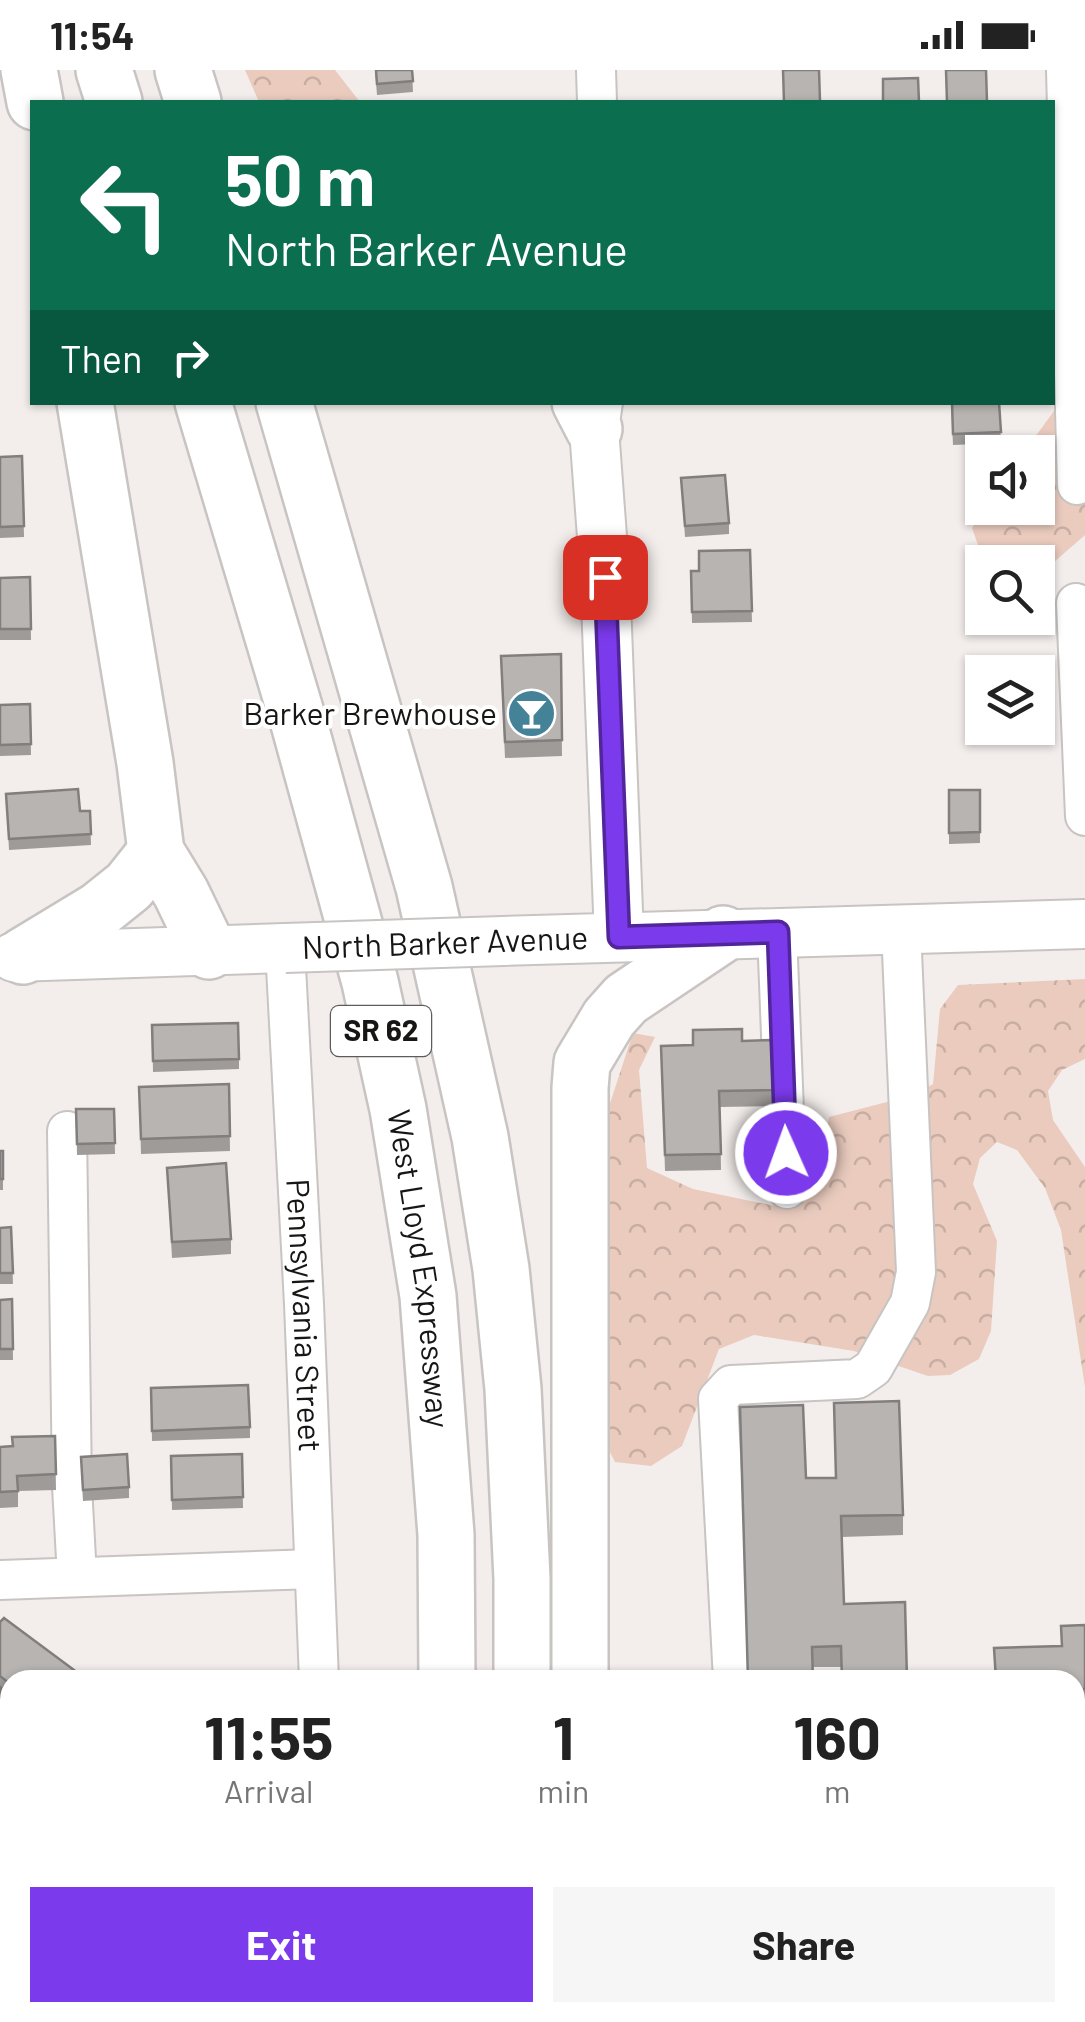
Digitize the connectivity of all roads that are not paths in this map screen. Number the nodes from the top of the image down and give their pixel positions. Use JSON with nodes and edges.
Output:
{"nodes":[{"id":1,"x":30,"y":70,"type":"edge"},
{"id":2,"x":104,"y":70,"type":"edge"},
{"id":3,"x":184,"y":70,"type":"edge"},
{"id":4,"x":596,"y":70,"type":"edge"},
{"id":5,"x":1066,"y":70,"type":"edge"},
{"id":6,"x":35,"y":100,"type":"edge"},
{"id":7,"x":113,"y":100,"type":"edge"},
{"id":8,"x":193,"y":100,"type":"edge"},
{"id":9,"x":597,"y":100,"type":"edge"},
{"id":10,"x":86,"y":405,"type":"edge"},
{"id":11,"x":203,"y":405,"type":"edge"},
{"id":12,"x":285,"y":405,"type":"edge"},
{"id":13,"x":310,"y":405,"type":"edge"},
{"id":14,"x":591,"y":411,"type":"edge"},
{"id":15,"x":301,"y":458,"type":"junction"},
{"id":16,"x":1077,"y":485,"type":"dead end"},
{"id":17,"x":1076,"y":602,"type":"dead end"},
{"id":18,"x":1085,"y":816,"type":"edge"},
{"id":19,"x":156,"y":852,"type":"junction"},
{"id":20,"x":1085,"y":924,"type":"edge"},
{"id":21,"x":900,"y":929,"type":"junction"},
{"id":22,"x":778,"y":932,"type":"junction"},
{"id":23,"x":723,"y":934,"type":"junction"},
{"id":24,"x":619,"y":937,"type":"junction"},
{"id":25,"x":286,"y":948,"type":"junction"},
{"id":26,"x":209,"y":951,"type":"junction"},
{"id":27,"x":12,"y":957,"type":"edge"},
{"id":28,"x":66,"y":1131,"type":"dead end"},
{"id":29,"x":787,"y":1190,"type":"dead end"},
{"id":30,"x":314,"y":1568,"type":"junction"},
{"id":31,"x":77,"y":1577,"type":"junction"},
{"id":32,"x":0,"y":1580,"type":"edge"},
{"id":33,"x":319,"y":1670,"type":"edge"},
{"id":34,"x":446,"y":1670,"type":"edge"},
{"id":35,"x":522,"y":1670,"type":"edge"},
{"id":36,"x":580,"y":1670,"type":"edge"},
{"id":37,"x":732,"y":1670,"type":"edge"}],
"edges":[{"from":1,"to":6,"type":"highway"},
{"from":2,"to":7,"type":"highway"},
{"from":3,"to":8,"type":"highway"},
{"from":4,"to":9,"type":"street"},
{"from":5,"to":16,"type":"street"},
{"from":10,"to":19,"type":"highway"},
{"from":11,"to":34,"type":"highway","name":"West Lloyd Expressway","number":"SR 62"},
{"from":12,"to":15,"type":"highway","number":"SR 62"},
{"from":13,"to":15,"type":"highway"},
{"from":14,"to":24,"type":"main road"},
{"from":15,"to":35,"type":"highway","number":"SR 62"},
{"from":17,"to":18,"type":"street"},
{"from":19,"to":26,"type":"highway"},
{"from":19,"to":27,"type":"highway"},
{"from":20,"to":21,"type":"main road","name":"North Barker Avenue"},
{"from":21,"to":22,"type":"main road","name":"North Barker Avenue"},
{"from":21,"to":37,"type":"street"},
{"from":22,"to":23,"type":"main road","name":"North Barker Avenue"},
{"from":22,"to":29,"type":"street"},
{"from":23,"to":24,"type":"main road","name":"North Barker Avenue"},
{"from":23,"to":36,"type":"highway"},
{"from":24,"to":25,"type":"main road","name":"North Barker Avenue","bridge":true},
{"from":25,"to":26,"type":"main road","name":"North Barker Avenue"},
{"from":25,"to":30,"type":"street","name":"Pennsylvania Street"},
{"from":26,"to":27,"type":"main road","name":"North Barker Avenue"},
{"from":28,"to":31,"type":"street"},
{"from":30,"to":31,"type":"street"},
{"from":30,"to":33,"type":"street","name":"Pennsylvania Street"},
{"from":31,"to":32,"type":"street"}]}
